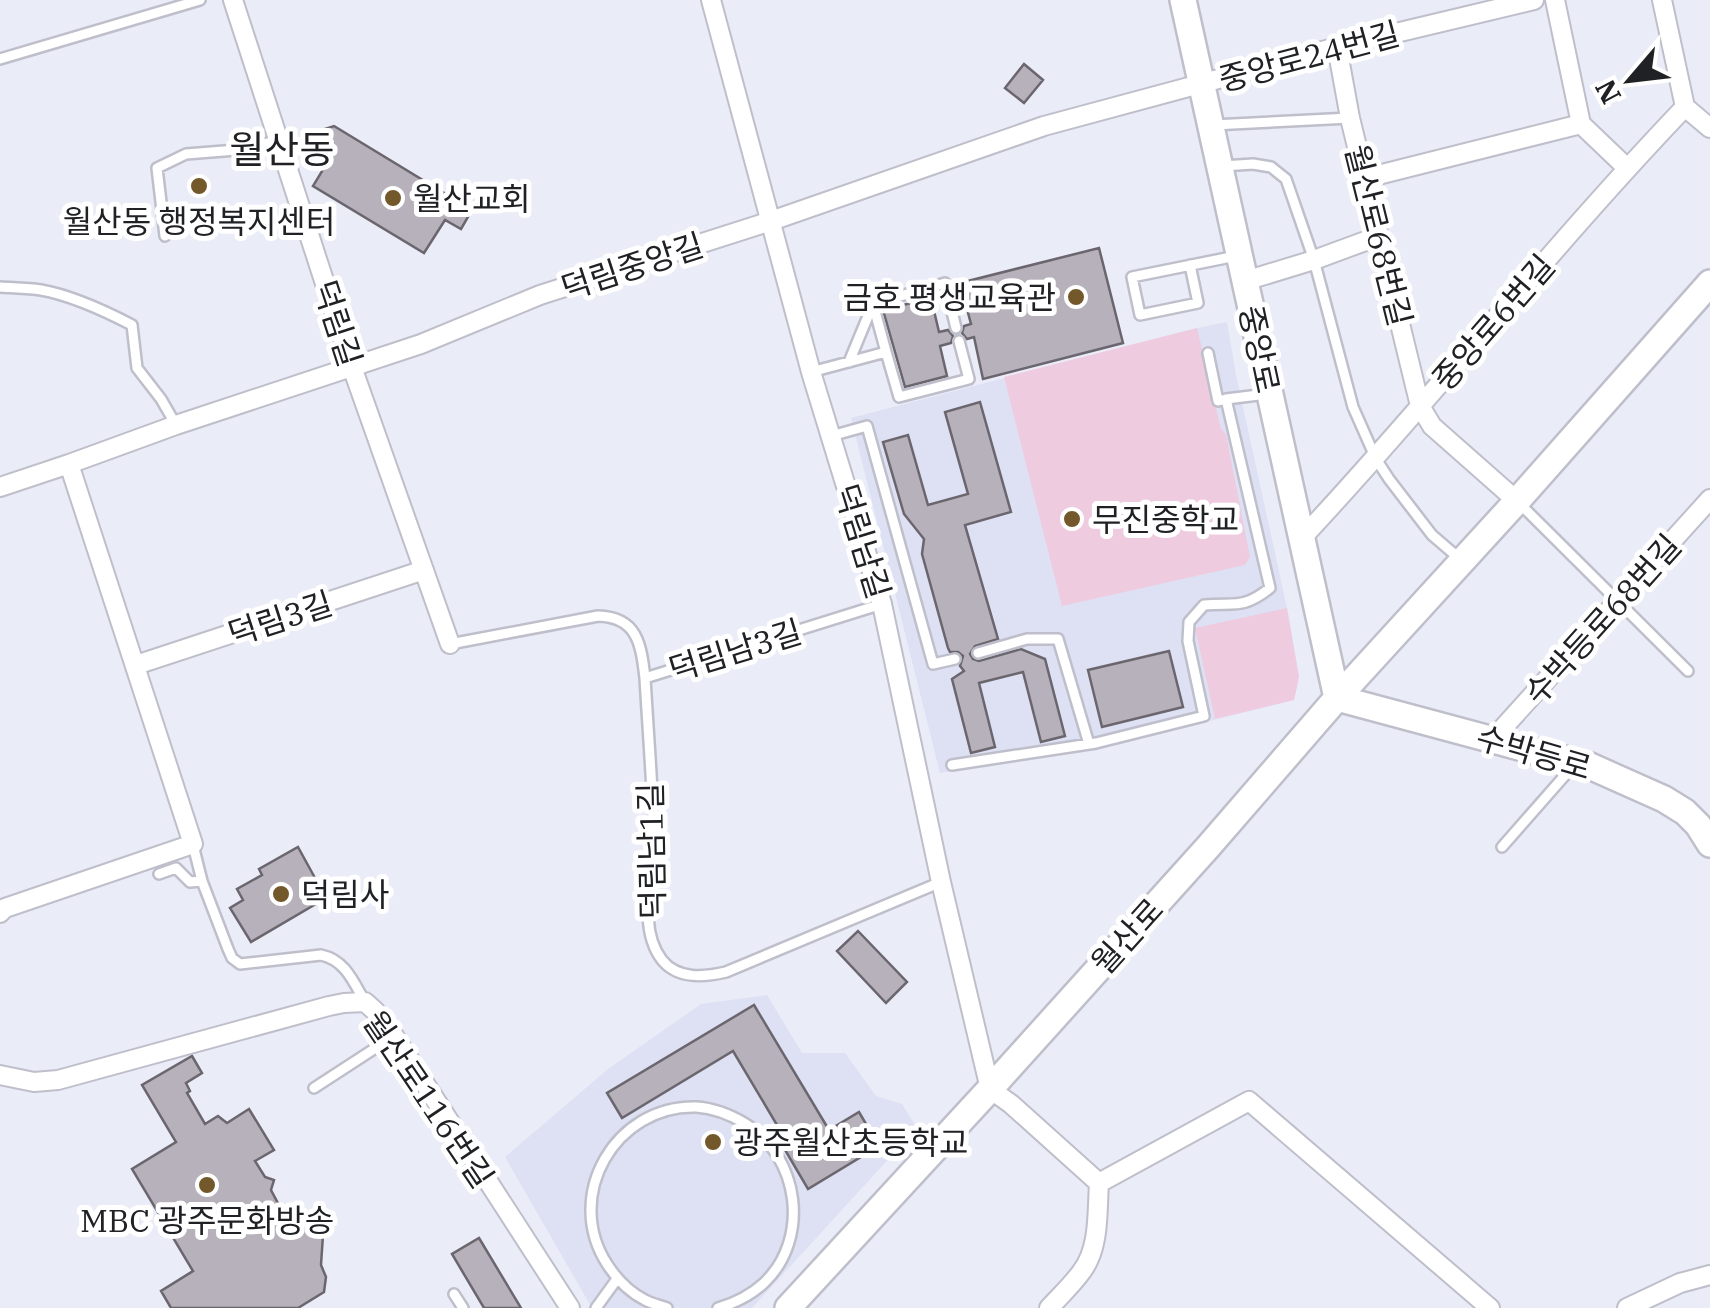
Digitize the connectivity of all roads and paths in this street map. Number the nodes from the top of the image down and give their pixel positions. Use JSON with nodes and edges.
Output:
{"nodes":[{"id":1,"x":200,"y":0,"type":"edge"},
{"id":2,"x":233,"y":0,"type":"edge"},
{"id":3,"x":711,"y":0,"type":"edge"},
{"id":4,"x":1183,"y":0,"type":"edge"},
{"id":5,"x":1534,"y":0,"type":"edge"},
{"id":6,"x":1555,"y":0,"type":"edge"},
{"id":7,"x":1662,"y":0,"type":"edge"},
{"id":8,"x":1337,"y":47,"type":"junction"},
{"id":9,"x":0,"y":59,"type":"edge"},
{"id":10,"x":1201,"y":85,"type":"junction"},
{"id":11,"x":1685,"y":107,"type":"junction"},
{"id":12,"x":1350,"y":118,"type":"junction"},
{"id":13,"x":1581,"y":124,"type":"junction"},
{"id":14,"x":1210,"y":125,"type":"junction"},
{"id":15,"x":1710,"y":128,"type":"edge"},
{"id":16,"x":277,"y":140,"type":"junction"},
{"id":17,"x":1219,"y":166,"type":"junction"},
{"id":18,"x":1627,"y":168,"type":"junction"},
{"id":19,"x":1366,"y":178,"type":"junction"},
{"id":20,"x":772,"y":221,"type":"junction"},
{"id":21,"x":165,"y":236,"type":"dead end"},
{"id":22,"x":1379,"y":236,"type":"junction"},
{"id":23,"x":1239,"y":255,"type":"junction"},
{"id":24,"x":1314,"y":260,"type":"junction"},
{"id":25,"x":1190,"y":265,"type":"junction"},
{"id":26,"x":1244,"y":281,"type":"junction"},
{"id":27,"x":1710,"y":283,"type":"edge"},
{"id":28,"x":0,"y":287,"type":"edge"},
{"id":29,"x":874,"y":304,"type":"junction"},
{"id":30,"x":956,"y":328,"type":"dead end"},
{"id":31,"x":959,"y":341,"type":"dead end"},
{"id":32,"x":886,"y":352,"type":"junction"},
{"id":33,"x":1208,"y":353,"type":"dead end"},
{"id":34,"x":849,"y":362,"type":"junction"},
{"id":35,"x":352,"y":367,"type":"junction"},
{"id":36,"x":811,"y":372,"type":"junction"},
{"id":37,"x":1270,"y":393,"type":"junction"},
{"id":38,"x":1226,"y":399,"type":"junction"},
{"id":39,"x":1420,"y":406,"type":"junction"},
{"id":40,"x":176,"y":425,"type":"junction"},
{"id":41,"x":831,"y":436,"type":"junction"},
{"id":42,"x":1376,"y":458,"type":"junction"},
{"id":43,"x":69,"y":464,"type":"junction"},
{"id":44,"x":0,"y":487,"type":"edge"},
{"id":45,"x":1710,"y":499,"type":"edge"},
{"id":46,"x":1516,"y":501,"type":"junction"},
{"id":47,"x":1302,"y":538,"type":"junction"},
{"id":48,"x":1462,"y":560,"type":"junction"},
{"id":49,"x":424,"y":570,"type":"junction"},
{"id":50,"x":1617,"y":601,"type":"junction"},
{"id":51,"x":882,"y":604,"type":"junction"},
{"id":52,"x":450,"y":644,"type":"joint"},
{"id":53,"x":978,"y":653,"type":"dead end"},
{"id":54,"x":955,"y":659,"type":"dead end"},
{"id":55,"x":136,"y":665,"type":"junction"},
{"id":56,"x":1688,"y":671,"type":"dead end"},
{"id":57,"x":645,"y":678,"type":"junction"},
{"id":58,"x":1337,"y":698,"type":"junction"},
{"id":59,"x":1493,"y":739,"type":"junction"},
{"id":60,"x":1089,"y":744,"type":"junction"},
{"id":61,"x":1567,"y":759,"type":"junction"},
{"id":62,"x":952,"y":765,"type":"dead end"},
{"id":63,"x":193,"y":844,"type":"junction"},
{"id":64,"x":1710,"y":844,"type":"edge"},
{"id":65,"x":1502,"y":847,"type":"dead end"},
{"id":66,"x":159,"y":874,"type":"dead end"},
{"id":67,"x":202,"y":881,"type":"junction"},
{"id":68,"x":941,"y":882,"type":"junction"},
{"id":69,"x":0,"y":913,"type":"edge"},
{"id":70,"x":365,"y":1002,"type":"junction"},
{"id":71,"x":394,"y":1036,"type":"junction"},
{"id":72,"x":0,"y":1075,"type":"edge"},
{"id":73,"x":314,"y":1088,"type":"dead end"},
{"id":74,"x":990,"y":1088,"type":"junction"},
{"id":75,"x":1099,"y":1183,"type":"junction"},
{"id":76,"x":1710,"y":1274,"type":"edge"},
{"id":77,"x":617,"y":1279,"type":"junction"},
{"id":78,"x":454,"y":1294,"type":"dead end"},
{"id":79,"x":462,"y":1308,"type":"edge"},
{"id":80,"x":570,"y":1308,"type":"edge"},
{"id":81,"x":596,"y":1308,"type":"edge"},
{"id":82,"x":666,"y":1308,"type":"edge"},
{"id":83,"x":718,"y":1308,"type":"edge"},
{"id":84,"x":788,"y":1308,"type":"edge"},
{"id":85,"x":1049,"y":1308,"type":"edge"},
{"id":86,"x":1490,"y":1308,"type":"edge"},
{"id":87,"x":1627,"y":1308,"type":"edge"}],
"edges":[{"from":1,"to":9,"type":"lane"},
{"from":2,"to":16,"type":"street","name":"덕림길"},
{"from":3,"to":20,"type":"street","name":"덕림남길"},
{"from":4,"to":10,"type":"street","name":"중앙로"},
{"from":5,"to":8,"type":"street","name":"중앙로24번길"},
{"from":6,"to":13,"type":"street"},
{"from":7,"to":11,"type":"street"},
{"from":8,"to":10,"type":"street","name":"중앙로24번길"},
{"from":8,"to":12,"type":"street","name":"월산로68번길"},
{"from":10,"to":14,"type":"street","name":"중앙로"},
{"from":10,"to":20,"type":"street","name":"덕림중앙길"},
{"from":11,"to":15,"type":"street"},
{"from":11,"to":18,"type":"street","name":"중앙로6번길"},
{"from":12,"to":14,"type":"lane"},
{"from":12,"to":19,"type":"street","name":"월산로68번길"},
{"from":13,"to":18,"type":"street"},
{"from":13,"to":19,"type":"street"},
{"from":14,"to":17,"type":"street","name":"중앙로"},
{"from":16,"to":21,"type":"lane"},
{"from":16,"to":35,"type":"street","name":"덕림길"},
{"from":17,"to":23,"type":"street","name":"중앙로"},
{"from":17,"to":24,"type":"lane"},
{"from":18,"to":39,"type":"street","name":"중앙로6번길"},
{"from":19,"to":22,"type":"street","name":"월산로68번길"},
{"from":20,"to":35,"type":"street","name":"덕림중앙길"},
{"from":20,"to":36,"type":"street","name":"덕림남길"},
{"from":22,"to":24,"type":"street"},
{"from":22,"to":39,"type":"street","name":"월산로68번길"},
{"from":23,"to":25,"type":"lane"},
{"from":23,"to":26,"type":"street","name":"중앙로"},
{"from":24,"to":26,"type":"street"},
{"from":24,"to":42,"type":"lane"},
{"from":25,"to":25,"type":"lane"},
{"from":26,"to":37,"type":"street","name":"중앙로"},
{"from":27,"to":46,"type":"street","name":"월산로"},
{"from":28,"to":40,"type":"lane"},
{"from":29,"to":30,"type":"lane"},
{"from":29,"to":32,"type":"lane"},
{"from":29,"to":34,"type":"lane"},
{"from":31,"to":32,"type":"lane"},
{"from":32,"to":34,"type":"lane"},
{"from":33,"to":38,"type":"lane"},
{"from":34,"to":36,"type":"lane"},
{"from":35,"to":40,"type":"street","name":"덕림중앙길"},
{"from":35,"to":49,"type":"street","name":"덕림길"},
{"from":36,"to":41,"type":"street","name":"덕림남길"},
{"from":37,"to":38,"type":"lane"},
{"from":37,"to":47,"type":"street","name":"중앙로"},
{"from":38,"to":60,"type":"lane"},
{"from":39,"to":42,"type":"street","name":"중앙로6번길"},
{"from":39,"to":46,"type":"street","name":"월산로68번길"},
{"from":40,"to":43,"type":"street","name":"덕림중앙길"},
{"from":41,"to":51,"type":"street","name":"덕림남길"},
{"from":41,"to":54,"type":"lane"},
{"from":42,"to":47,"type":"street","name":"중앙로6번길"},
{"from":42,"to":48,"type":"lane"},
{"from":43,"to":44,"type":"street","name":"덕림중앙길"},
{"from":43,"to":55,"type":"street"},
{"from":45,"to":50,"type":"street","name":"수박등로68번길"},
{"from":46,"to":48,"type":"street","name":"월산로"},
{"from":46,"to":50,"type":"lane"},
{"from":47,"to":58,"type":"street","name":"중앙로"},
{"from":48,"to":58,"type":"street","name":"월산로"},
{"from":49,"to":52,"type":"street","name":"덕림길"},
{"from":49,"to":55,"type":"street","name":"덕림3길"},
{"from":50,"to":56,"type":"lane"},
{"from":50,"to":59,"type":"street","name":"수박등로68번길"},
{"from":51,"to":57,"type":"lane","name":"덕림남3길"},
{"from":51,"to":68,"type":"street","name":"덕림남길"},
{"from":52,"to":57,"type":"lane","name":"덕림남3길"},
{"from":53,"to":60,"type":"lane"},
{"from":55,"to":63,"type":"street"},
{"from":57,"to":68,"type":"lane","name":"덕림남1길"},
{"from":58,"to":59,"type":"street","name":"수박등로"},
{"from":58,"to":74,"type":"street","name":"월산로"},
{"from":59,"to":61,"type":"street","name":"수박등로"},
{"from":60,"to":62,"type":"lane"},
{"from":61,"to":64,"type":"street","name":"수박등로"},
{"from":61,"to":65,"type":"lane"},
{"from":63,"to":67,"type":"lane"},
{"from":63,"to":69,"type":"street"},
{"from":66,"to":67,"type":"lane"},
{"from":67,"to":70,"type":"lane"},
{"from":68,"to":74,"type":"street","name":"덕림남길"},
{"from":70,"to":71,"type":"street","name":"월산로116번길"},
{"from":70,"to":72,"type":"street","name":"월산로116번길"},
{"from":71,"to":73,"type":"lane"},
{"from":71,"to":80,"type":"street","name":"월산로116번길"},
{"from":74,"to":75,"type":"street"},
{"from":74,"to":84,"type":"street","name":"월산로"},
{"from":75,"to":85,"type":"street"},
{"from":75,"to":86,"type":"street"},
{"from":76,"to":87,"type":"street"},
{"from":77,"to":81,"type":"lane"},
{"from":77,"to":82,"type":"lane"},
{"from":77,"to":83,"type":"lane"},
{"from":78,"to":79,"type":"lane"}]}
